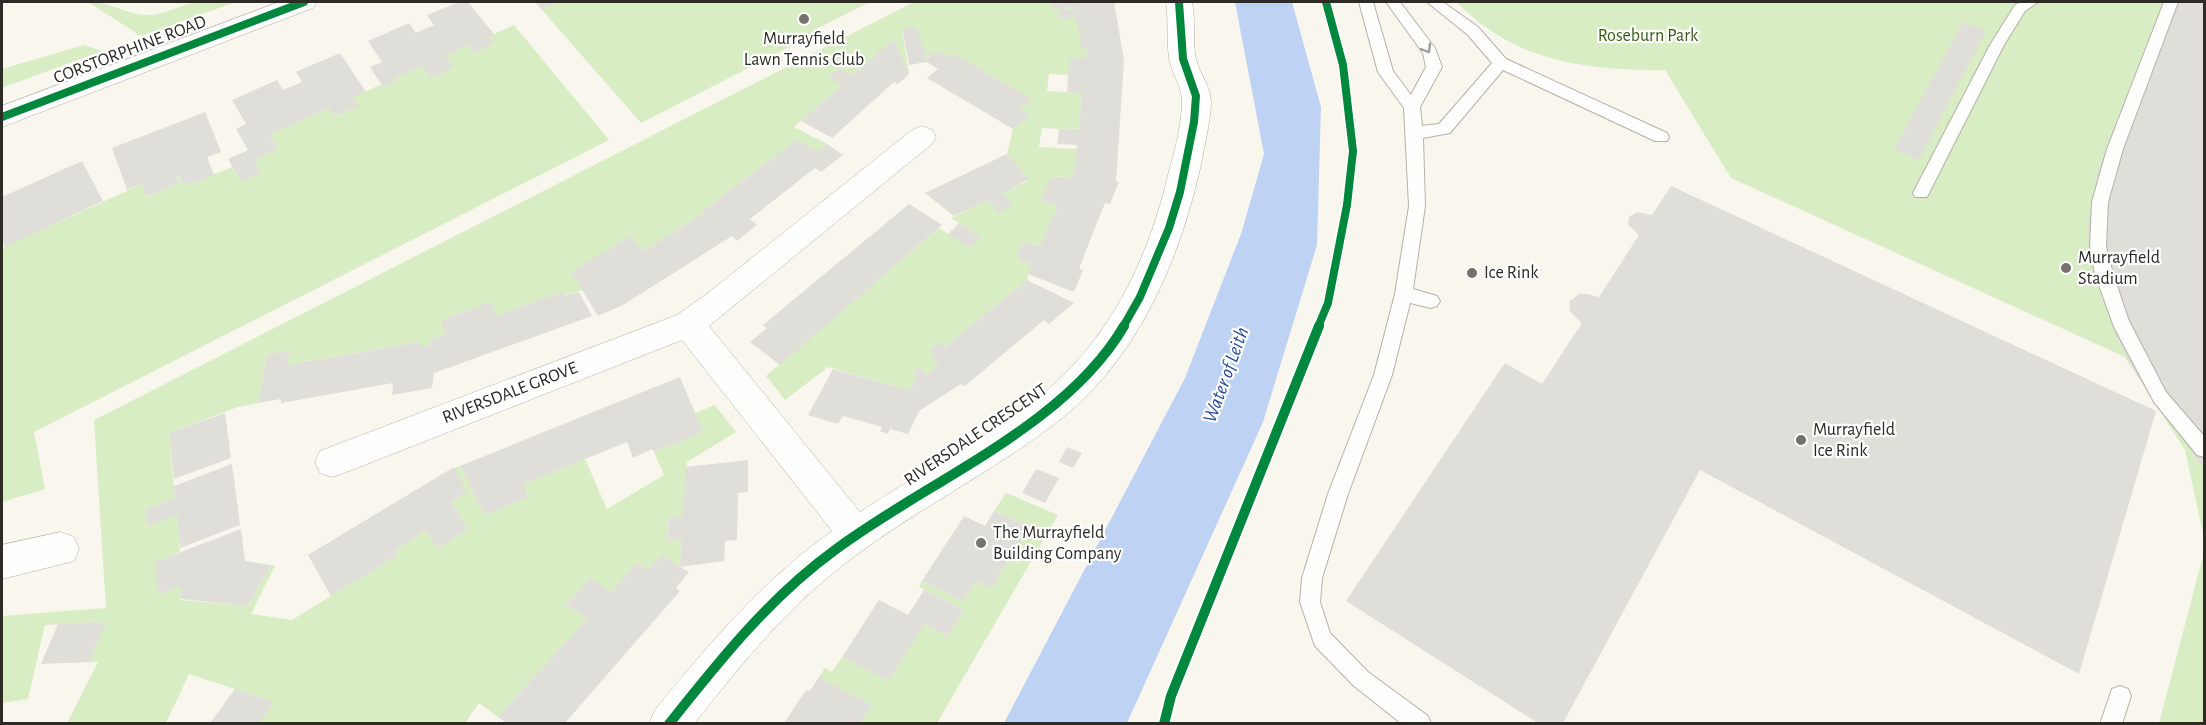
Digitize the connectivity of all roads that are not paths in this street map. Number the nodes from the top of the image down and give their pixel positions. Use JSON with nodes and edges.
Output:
{"nodes":[{"id":1,"x":304,"y":2,"type":"edge"},
{"id":2,"x":1179,"y":2,"type":"edge"},
{"id":3,"x":1366,"y":2,"type":"edge"},
{"id":4,"x":1393,"y":2,"type":"edge"},
{"id":5,"x":1434,"y":2,"type":"edge"},
{"id":6,"x":2031,"y":2,"type":"edge"},
{"id":7,"x":2171,"y":2,"type":"edge"},
{"id":8,"x":1501,"y":63,"type":"junction"},
{"id":9,"x":1412,"y":107,"type":"junction"},
{"id":10,"x":2,"y":117,"type":"edge"},
{"id":11,"x":1415,"y":133,"type":"junction"},
{"id":12,"x":922,"y":137,"type":"dead end"},
{"id":13,"x":1661,"y":137,"type":"dead end"},
{"id":14,"x":1921,"y":194,"type":"dead end"},
{"id":15,"x":1404,"y":294,"type":"junction"},
{"id":16,"x":1431,"y":301,"type":"dead end"},
{"id":17,"x":688,"y":324,"type":"junction"},
{"id":18,"x":2205,"y":449,"type":"edge"},
{"id":19,"x":332,"y":462,"type":"dead end"},
{"id":20,"x":856,"y":534,"type":"junction"},
{"id":21,"x":61,"y":549,"type":"dead end"},
{"id":22,"x":2,"y":562,"type":"edge"},
{"id":23,"x":2120,"y":696,"type":"dead end"},
{"id":24,"x":669,"y":723,"type":"edge"},
{"id":25,"x":1420,"y":723,"type":"edge"},
{"id":26,"x":2111,"y":723,"type":"edge"}],
"edges":[{"from":1,"to":10,"type":"street","name":"CORSTORPHINE ROAD"},
{"from":2,"to":20,"type":"street","name":"RIVERSDALE CRESCENT"},
{"from":3,"to":9,"type":"lane"},
{"from":4,"to":9,"type":"lane","one_way":true},
{"from":5,"to":8,"type":"lane"},
{"from":6,"to":14,"type":"lane"},
{"from":7,"to":18,"type":"lane"},
{"from":8,"to":11,"type":"lane"},
{"from":8,"to":13,"type":"lane"},
{"from":9,"to":11,"type":"lane"},
{"from":11,"to":15,"type":"lane"},
{"from":12,"to":17,"type":"street","name":"RIVERSDALE GROVE"},
{"from":15,"to":16,"type":"lane"},
{"from":15,"to":25,"type":"lane"},
{"from":17,"to":19,"type":"street","name":"RIVERSDALE GROVE"},
{"from":17,"to":20,"type":"street"},
{"from":20,"to":24,"type":"street","name":"RIVERSDALE CRESCENT"},
{"from":21,"to":22,"type":"street"},
{"from":23,"to":26,"type":"lane"}]}
